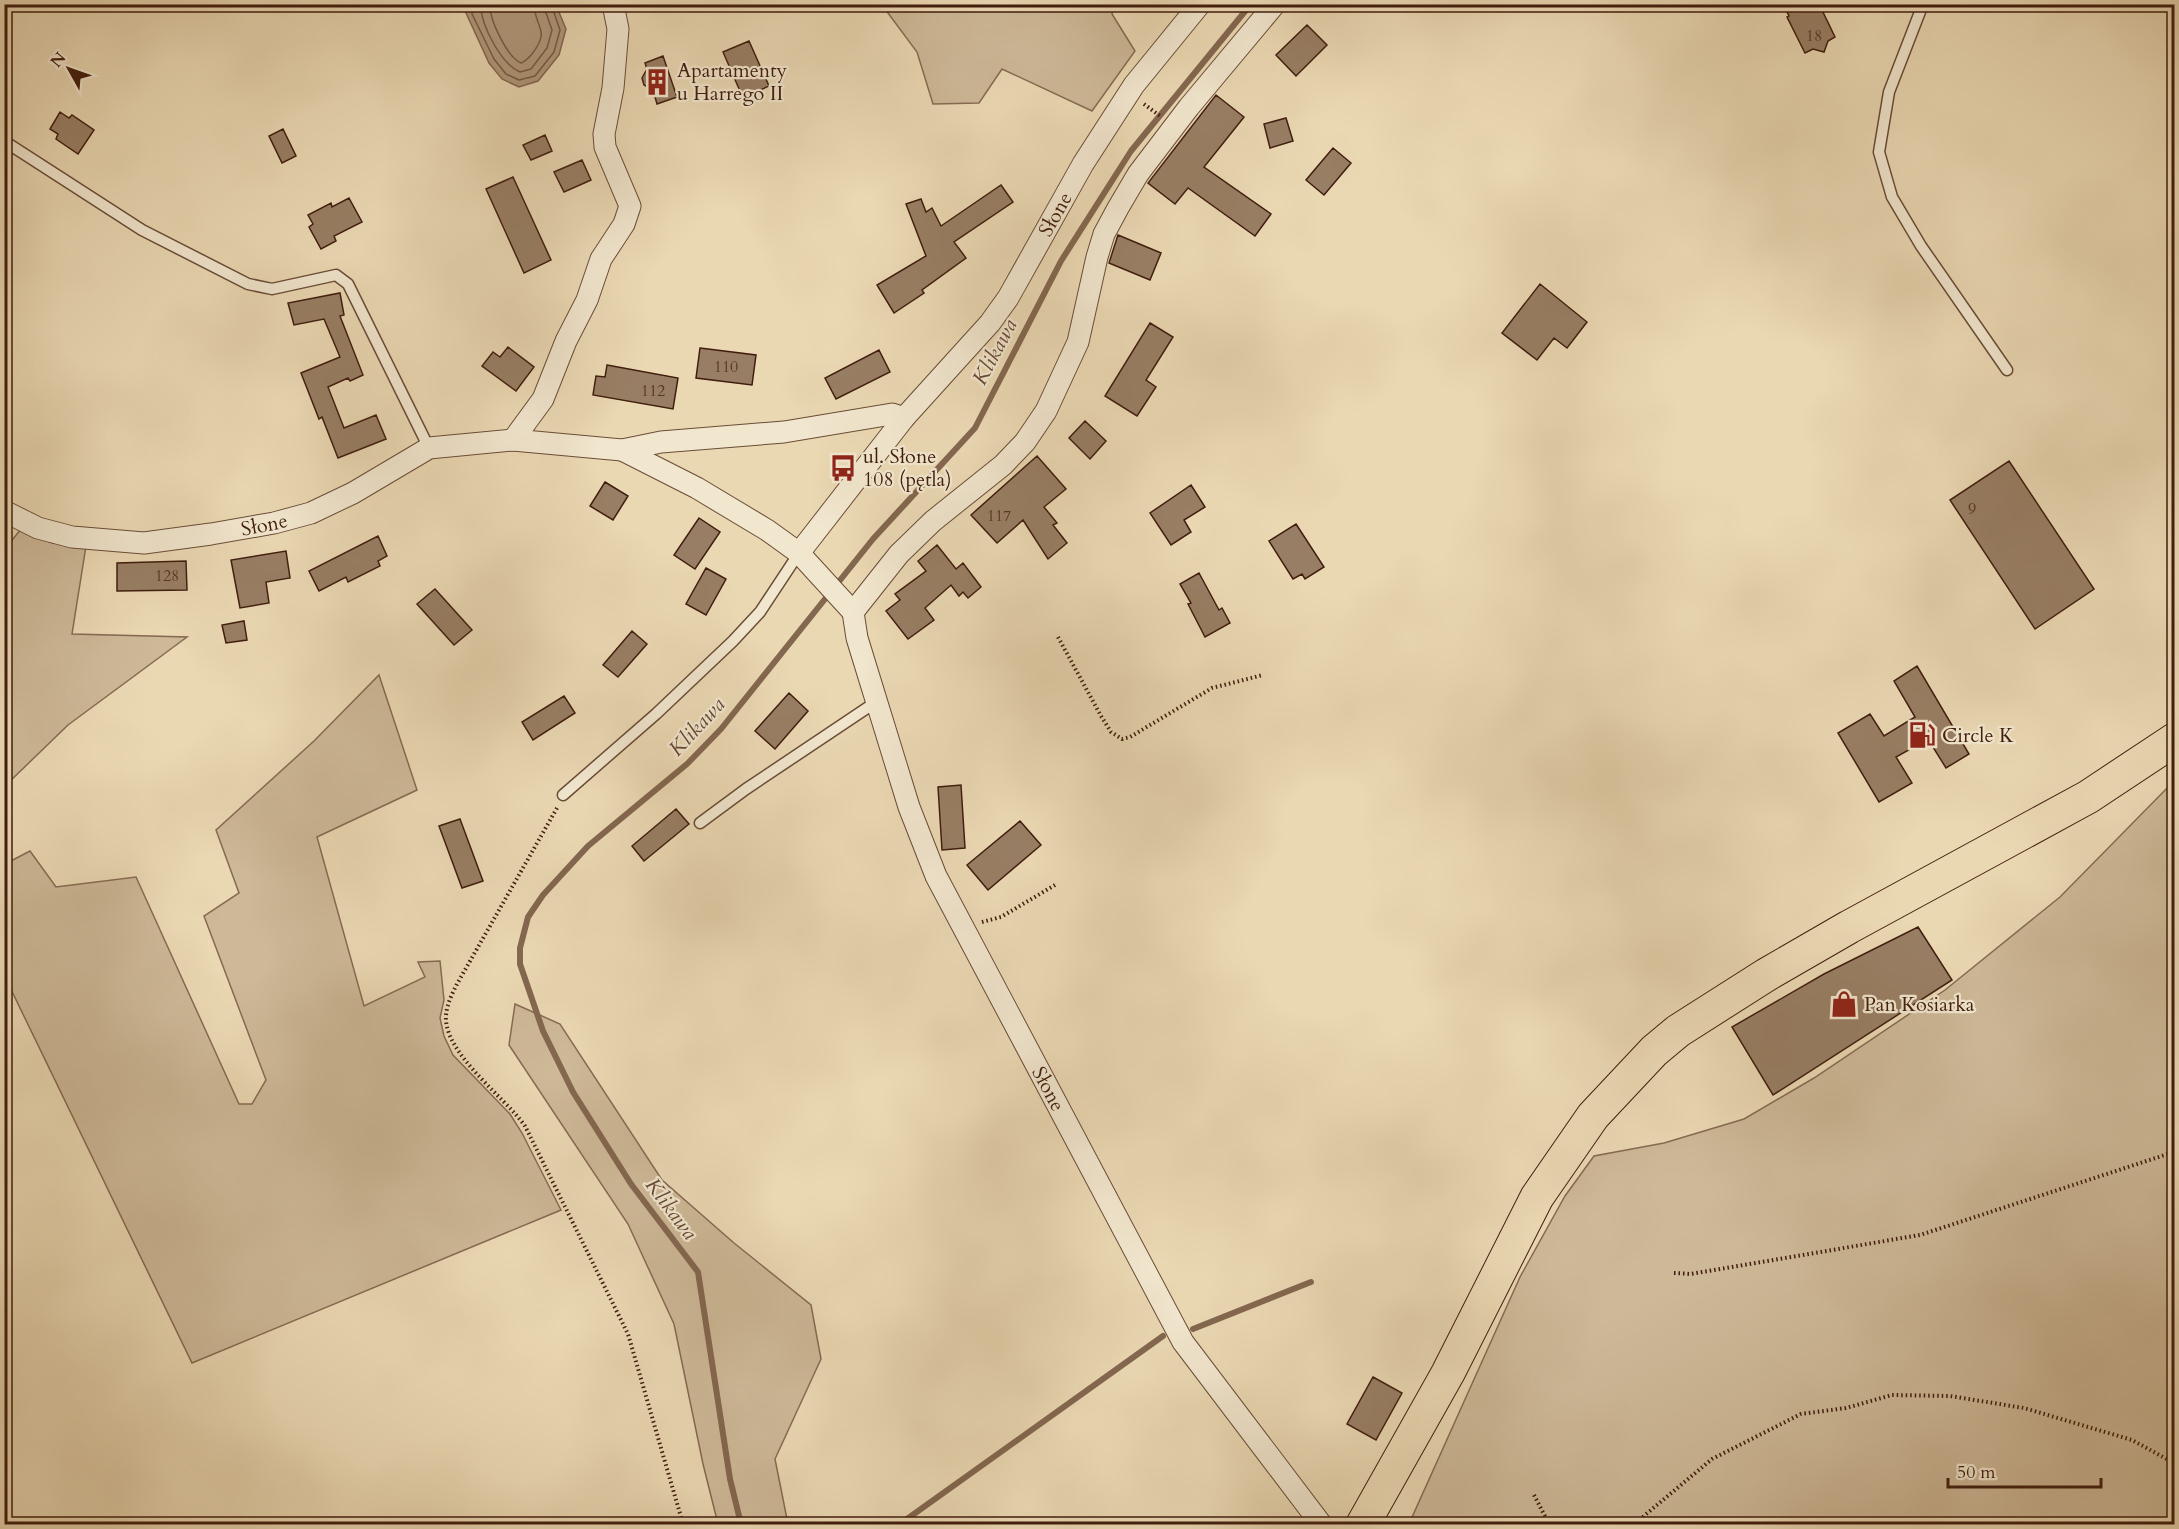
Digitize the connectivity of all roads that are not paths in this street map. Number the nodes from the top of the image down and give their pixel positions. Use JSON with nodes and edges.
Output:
{"nodes":[{"id":1,"x":614,"y":4,"type":"edge"},
{"id":2,"x":1200,"y":4,"type":"edge"},
{"id":3,"x":1275,"y":4,"type":"edge"},
{"id":4,"x":1923,"y":4,"type":"edge"},
{"id":5,"x":4,"y":141,"type":"edge"},
{"id":6,"x":2007,"y":370,"type":"dead end"},
{"id":7,"x":904,"y":418,"type":"junction"},
{"id":8,"x":513,"y":440,"type":"junction"},
{"id":9,"x":429,"y":448,"type":"junction"},
{"id":10,"x":622,"y":450,"type":"junction"},
{"id":11,"x":4,"y":511,"type":"edge"},
{"id":12,"x":799,"y":553,"type":"junction"},
{"id":13,"x":846,"y":606,"type":"junction"},
{"id":14,"x":876,"y":702,"type":"junction"},
{"id":15,"x":2175,"y":740,"type":"edge"},
{"id":16,"x":563,"y":795,"type":"road end"},
{"id":17,"x":700,"y":823,"type":"dead end"},
{"id":18,"x":1448,"y":1373,"type":"junction"},
{"id":19,"x":1321,"y":1524,"type":"edge"},
{"id":20,"x":1363,"y":1524,"type":"edge"},
{"id":21,"x":1387,"y":1524,"type":"edge"}],
"edges":[{"from":1,"to":8,"type":"street"},
{"from":2,"to":7,"type":"street","name":"Słone"},
{"from":3,"to":13,"type":"street"},
{"from":4,"to":6,"type":"lane"},
{"from":5,"to":9,"type":"lane"},
{"from":7,"to":10,"type":"street","name":"Słone"},
{"from":7,"to":12,"type":"street","name":"Słone"},
{"from":8,"to":9,"type":"street","name":"Słone"},
{"from":8,"to":10,"type":"street","name":"Słone"},
{"from":9,"to":11,"type":"street","name":"Słone"},
{"from":10,"to":12,"type":"street","name":"Słone"},
{"from":12,"to":13,"type":"street"},
{"from":12,"to":16,"type":"lane"},
{"from":13,"to":14,"type":"street","name":"Słone"},
{"from":14,"to":17,"type":"lane"},
{"from":14,"to":19,"type":"street","name":"Słone"},
{"from":15,"to":18,"type":"highway"},
{"from":18,"to":20,"type":"highway"},
{"from":18,"to":21,"type":"highway"}]}
